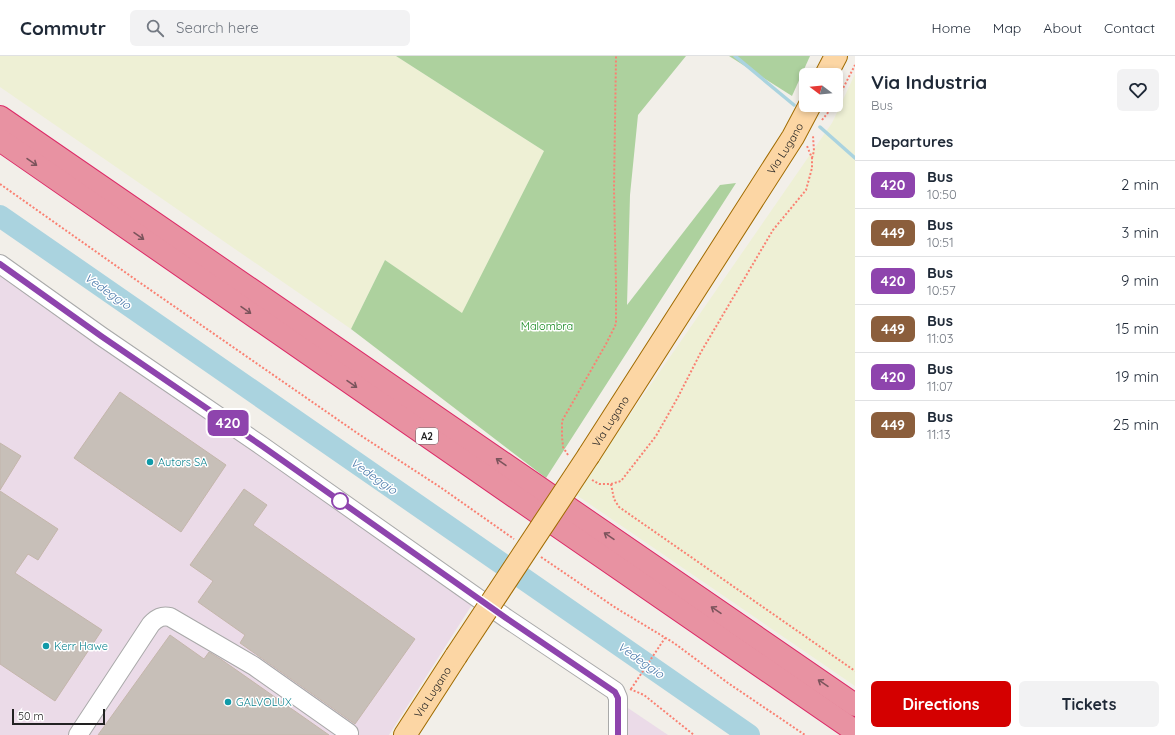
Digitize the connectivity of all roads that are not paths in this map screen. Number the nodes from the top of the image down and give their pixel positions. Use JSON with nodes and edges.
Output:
{"nodes":[{"id":1,"x":836,"y":56,"type":"edge"},
{"id":2,"x":830,"y":68,"type":"edge"},
{"id":3,"x":816,"y":113,"type":"edge"},
{"id":4,"x":0,"y":116,"type":"edge"},
{"id":5,"x":0,"y":140,"type":"edge"},
{"id":6,"x":0,"y":264,"type":"edge"},
{"id":7,"x":855,"y":705,"type":"edge"},
{"id":8,"x":855,"y":731,"type":"edge"},
{"id":9,"x":350,"y":733,"type":"dead end"},
{"id":10,"x":78,"y":735,"type":"edge"},
{"id":11,"x":405,"y":735,"type":"edge"},
{"id":12,"x":618,"y":735,"type":"edge"}],
"edges":[{"from":1,"to":2,"type":"main road"},
{"from":3,"to":11,"type":"main road","name":"Via Lugano","bridge":true},
{"from":7,"to":4,"type":"highway","number":"A2","one_way":true},
{"from":5,"to":8,"type":"highway","number":"A2","one_way":true},
{"from":6,"to":12,"type":"street"},
{"from":9,"to":10,"type":"street"}]}
